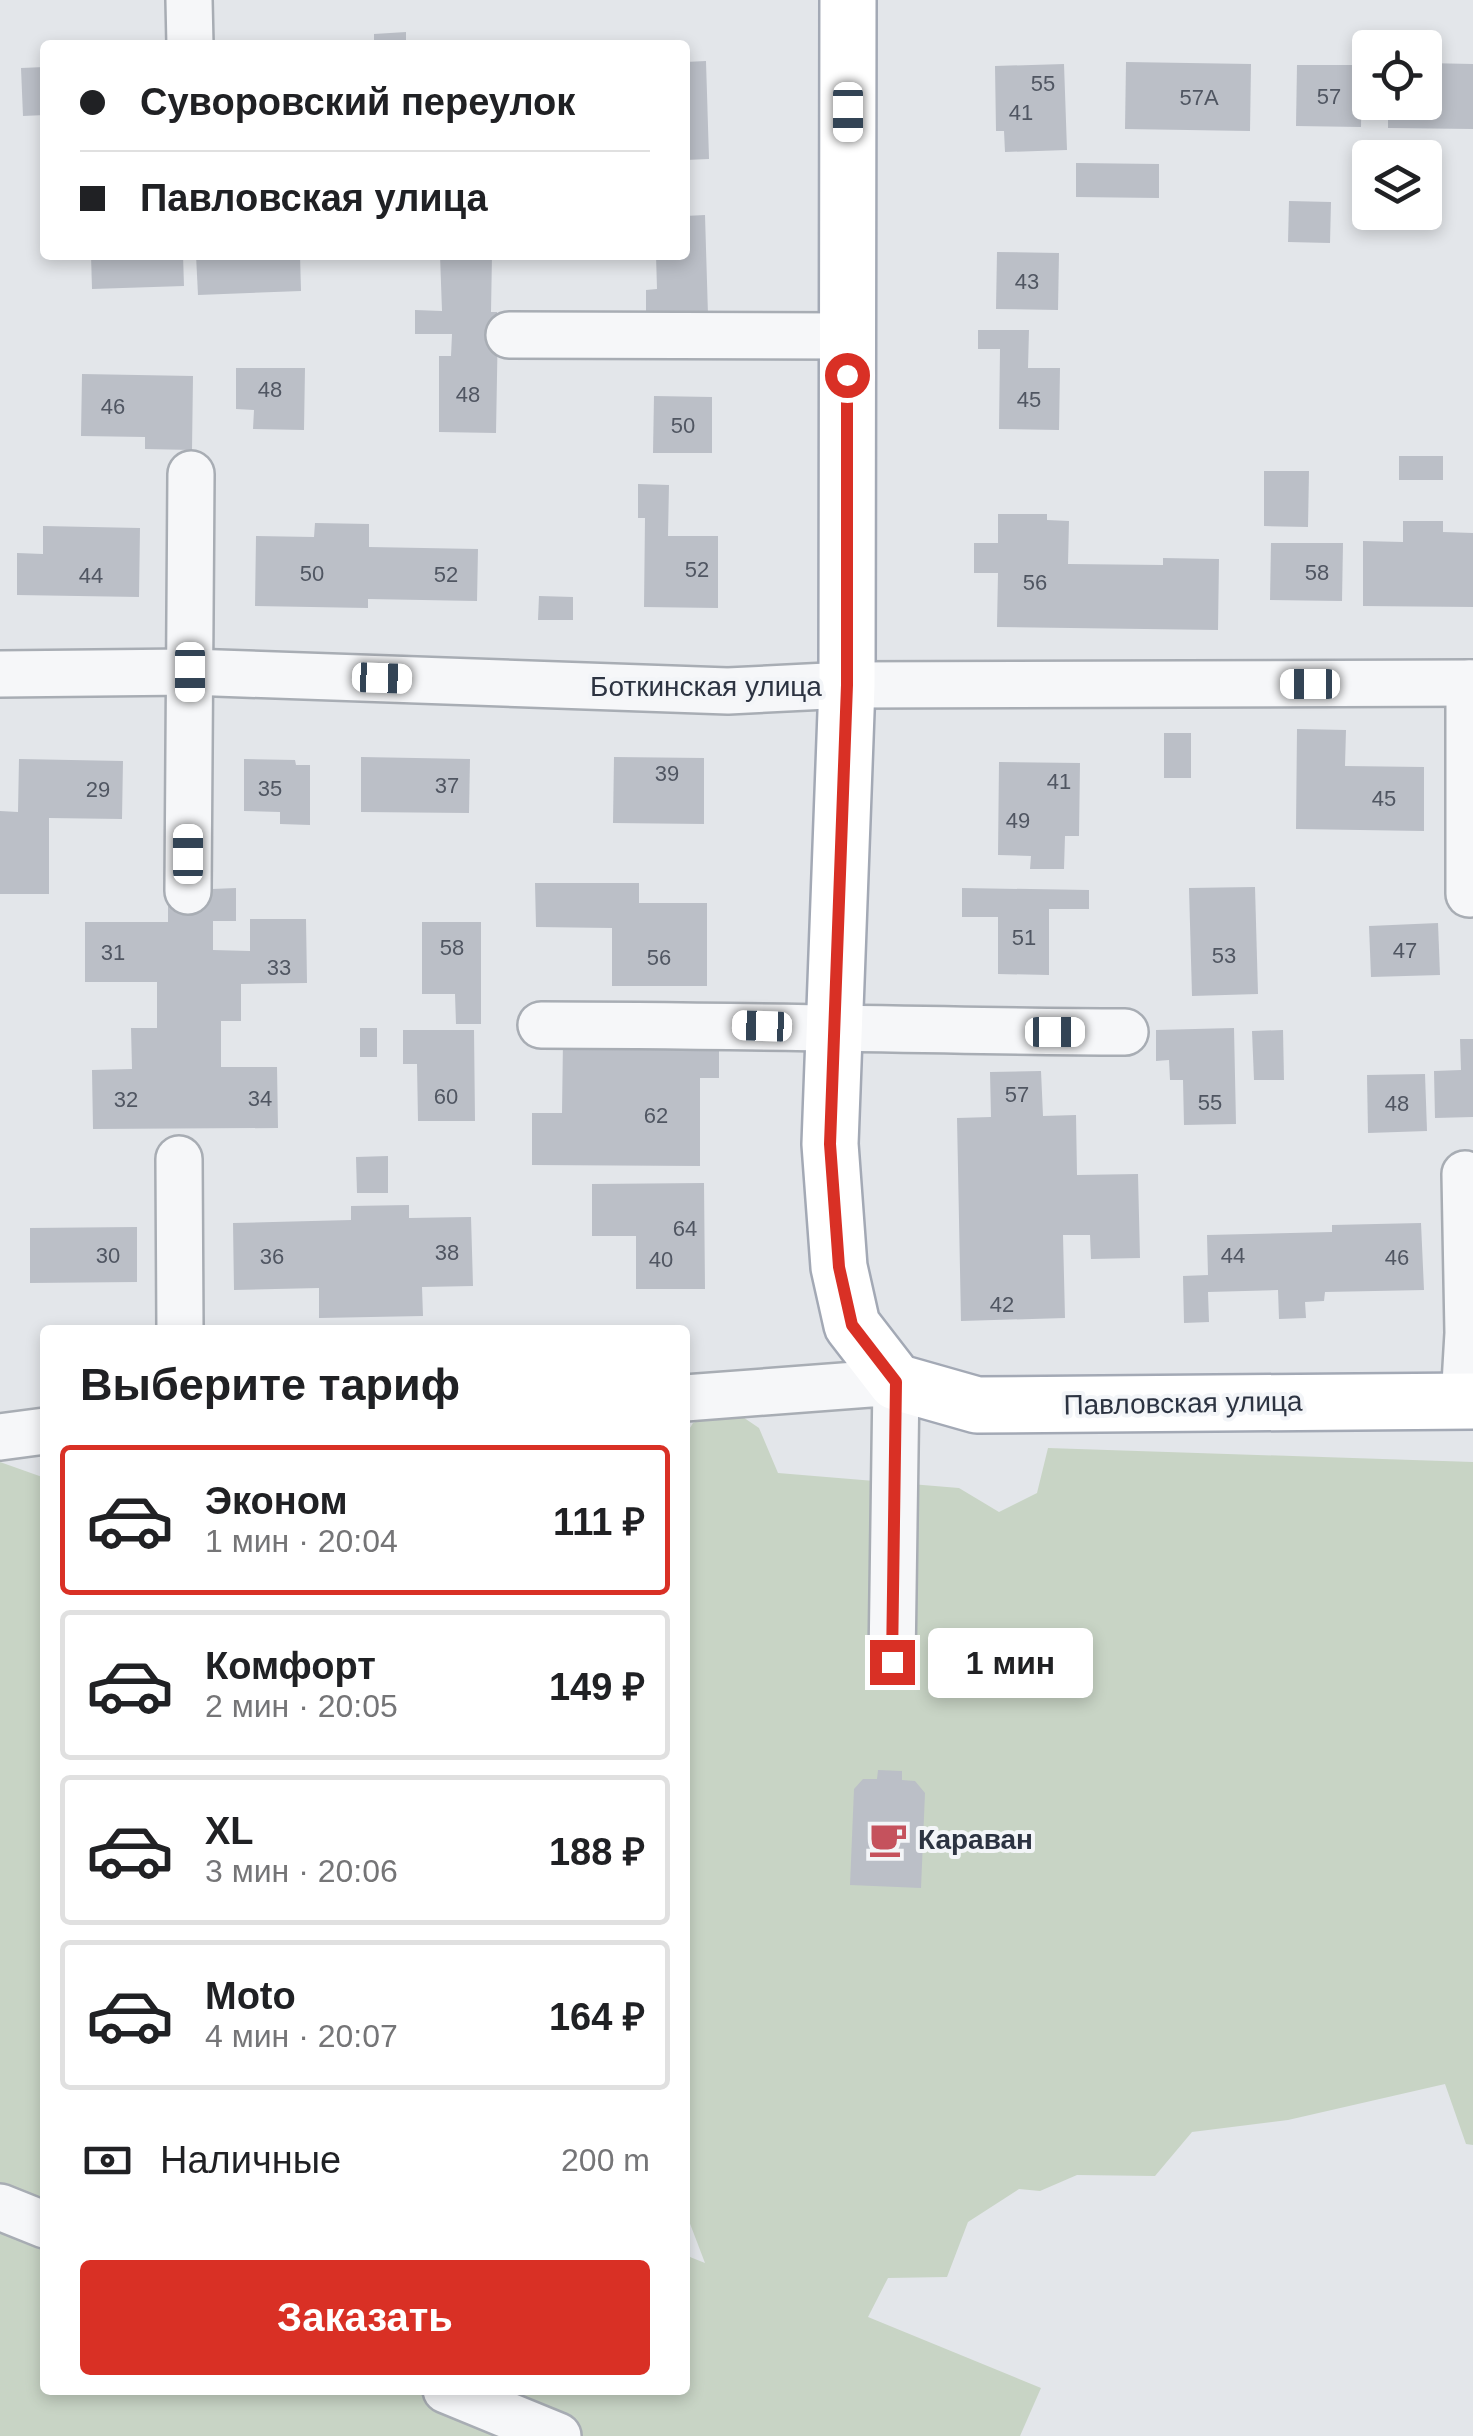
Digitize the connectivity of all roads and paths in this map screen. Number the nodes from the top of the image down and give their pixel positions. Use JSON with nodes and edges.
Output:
{"nodes":[{"id":1,"x":189,"y":0,"type":"edge"},
{"id":2,"x":848,"y":0,"type":"edge"},
{"id":3,"x":190,"y":40,"type":"edge"},
{"id":4,"x":509,"y":335,"type":"dead end"},
{"id":5,"x":847,"y":336,"type":"junction"},
{"id":6,"x":191,"y":474,"type":"dead end"},
{"id":7,"x":190,"y":672,"type":"junction"},
{"id":8,"x":0,"y":674,"type":"edge"},
{"id":9,"x":1471,"y":683,"type":"edge"},
{"id":10,"x":847,"y":685,"type":"junction"},
{"id":11,"x":188,"y":891,"type":"dead end"},
{"id":12,"x":1469,"y":894,"type":"dead end"},
{"id":13,"x":541,"y":1025,"type":"dead end"},
{"id":14,"x":834,"y":1028,"type":"junction"},
{"id":15,"x":1125,"y":1032,"type":"dead end"},
{"id":16,"x":178,"y":1158,"type":"dead end"},
{"id":17,"x":1464,"y":1174,"type":"dead end"},
{"id":18,"x":180,"y":1325,"type":"edge"},
{"id":19,"x":896,"y":1382,"type":"junction"},
{"id":20,"x":690,"y":1398,"type":"edge"},
{"id":21,"x":1469,"y":1401,"type":"edge"},
{"id":22,"x":40,"y":1432,"type":"edge"},
{"id":23,"x":0,"y":1437,"type":"edge"},
{"id":24,"x":892,"y":1662,"type":"dead end"},
{"id":25,"x":0,"y":2207,"type":"edge"},
{"id":26,"x":40,"y":2223,"type":"edge"},
{"id":27,"x":458,"y":2395,"type":"edge"},
{"id":28,"x":558,"y":2436,"type":"edge"}],
"edges":[{"from":1,"to":3,"type":"street"},
{"from":2,"to":5,"type":"main road"},
{"from":4,"to":5,"type":"street"},
{"from":5,"to":10,"type":"main road"},
{"from":6,"to":7,"type":"street"},
{"from":7,"to":8,"type":"street","name":"Боткинская улица"},
{"from":7,"to":10,"type":"street","name":"Боткинская улица"},
{"from":7,"to":11,"type":"street"},
{"from":9,"to":10,"type":"street","name":"Боткинская улица"},
{"from":9,"to":12,"type":"street"},
{"from":10,"to":14,"type":"main road"},
{"from":13,"to":14,"type":"street"},
{"from":14,"to":15,"type":"street"},
{"from":14,"to":19,"type":"main road"},
{"from":16,"to":18,"type":"street"},
{"from":17,"to":21,"type":"street"},
{"from":19,"to":20,"type":"street","name":"Павловская улица"},
{"from":19,"to":21,"type":"main road","name":"Павловская улица"},
{"from":19,"to":24,"type":"street"},
{"from":22,"to":23,"type":"street"},
{"from":25,"to":26,"type":"street"},
{"from":27,"to":28,"type":"street"}]}
